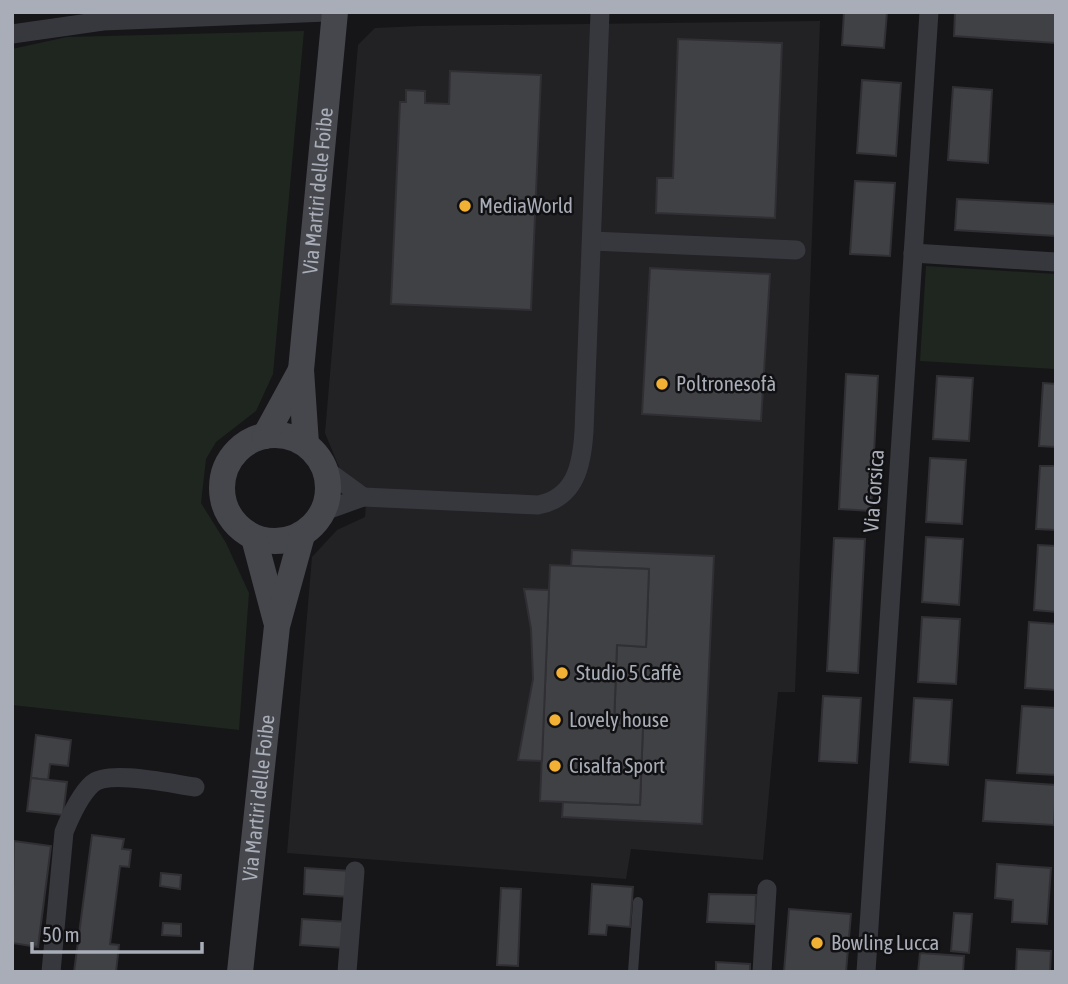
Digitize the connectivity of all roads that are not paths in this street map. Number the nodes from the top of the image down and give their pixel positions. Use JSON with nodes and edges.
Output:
{"nodes":[{"id":1,"x":327,"y":12,"type":"edge"},
{"id":2,"x":335,"y":12,"type":"edge"},
{"id":3,"x":600,"y":12,"type":"edge"},
{"id":4,"x":929,"y":12,"type":"edge"},
{"id":5,"x":34,"y":21,"type":"edge"},
{"id":6,"x":12,"y":34,"type":"edge"},
{"id":7,"x":592,"y":241,"type":"junction"},
{"id":8,"x":796,"y":250,"type":"dead end"},
{"id":9,"x":913,"y":253,"type":"junction"},
{"id":10,"x":1056,"y":262,"type":"edge"},
{"id":11,"x":301,"y":370,"type":"junction"},
{"id":12,"x":265,"y":436,"type":"junction"},
{"id":13,"x":306,"y":444,"type":"junction"},
{"id":14,"x":326,"y":470,"type":"junction"},
{"id":15,"x":363,"y":497,"type":"junction"},
{"id":16,"x":324,"y":511,"type":"junction"},
{"id":17,"x":302,"y":535,"type":"junction"},
{"id":18,"x":254,"y":538,"type":"junction"},
{"id":19,"x":277,"y":626,"type":"junction"},
{"id":20,"x":195,"y":787,"type":"dead end"},
{"id":21,"x":355,"y":871,"type":"dead end"},
{"id":22,"x":767,"y":889,"type":"dead end"},
{"id":23,"x":638,"y":902,"type":"dead end"},
{"id":24,"x":51,"y":972,"type":"edge"},
{"id":25,"x":240,"y":972,"type":"edge"},
{"id":26,"x":347,"y":972,"type":"edge"},
{"id":27,"x":633,"y":972,"type":"edge"},
{"id":28,"x":762,"y":972,"type":"edge"},
{"id":29,"x":866,"y":972,"type":"edge"}],
"edges":[{"from":1,"to":5,"type":"street"},
{"from":2,"to":11,"type":"street","name":"Via Martiri delle Foibe"},
{"from":3,"to":7,"type":"street"},
{"from":4,"to":9,"type":"street","name":"Via Corsica"},
{"from":5,"to":6,"type":"street"},
{"from":7,"to":8,"type":"street"},
{"from":7,"to":15,"type":"street"},
{"from":9,"to":10,"type":"street"},
{"from":9,"to":29,"type":"street","name":"Via Corsica"},
{"from":11,"to":12,"type":"street","name":"Via Martiri delle Foibe"},
{"from":11,"to":13,"type":"street","name":"Via Martiri delle Foibe"},
{"from":12,"to":13,"type":"street"},
{"from":12,"to":18,"type":"street"},
{"from":13,"to":14,"type":"street"},
{"from":14,"to":15,"type":"street"},
{"from":14,"to":16,"type":"street"},
{"from":15,"to":16,"type":"street"},
{"from":16,"to":17,"type":"street"},
{"from":17,"to":18,"type":"street"},
{"from":17,"to":19,"type":"street","name":"Via Martiri delle Foibe"},
{"from":18,"to":19,"type":"street","name":"Via Martiri delle Foibe"},
{"from":19,"to":25,"type":"street","name":"Via Martiri delle Foibe"},
{"from":20,"to":24,"type":"street"},
{"from":21,"to":26,"type":"street"},
{"from":22,"to":28,"type":"street"},
{"from":23,"to":27,"type":"lane"}]}
